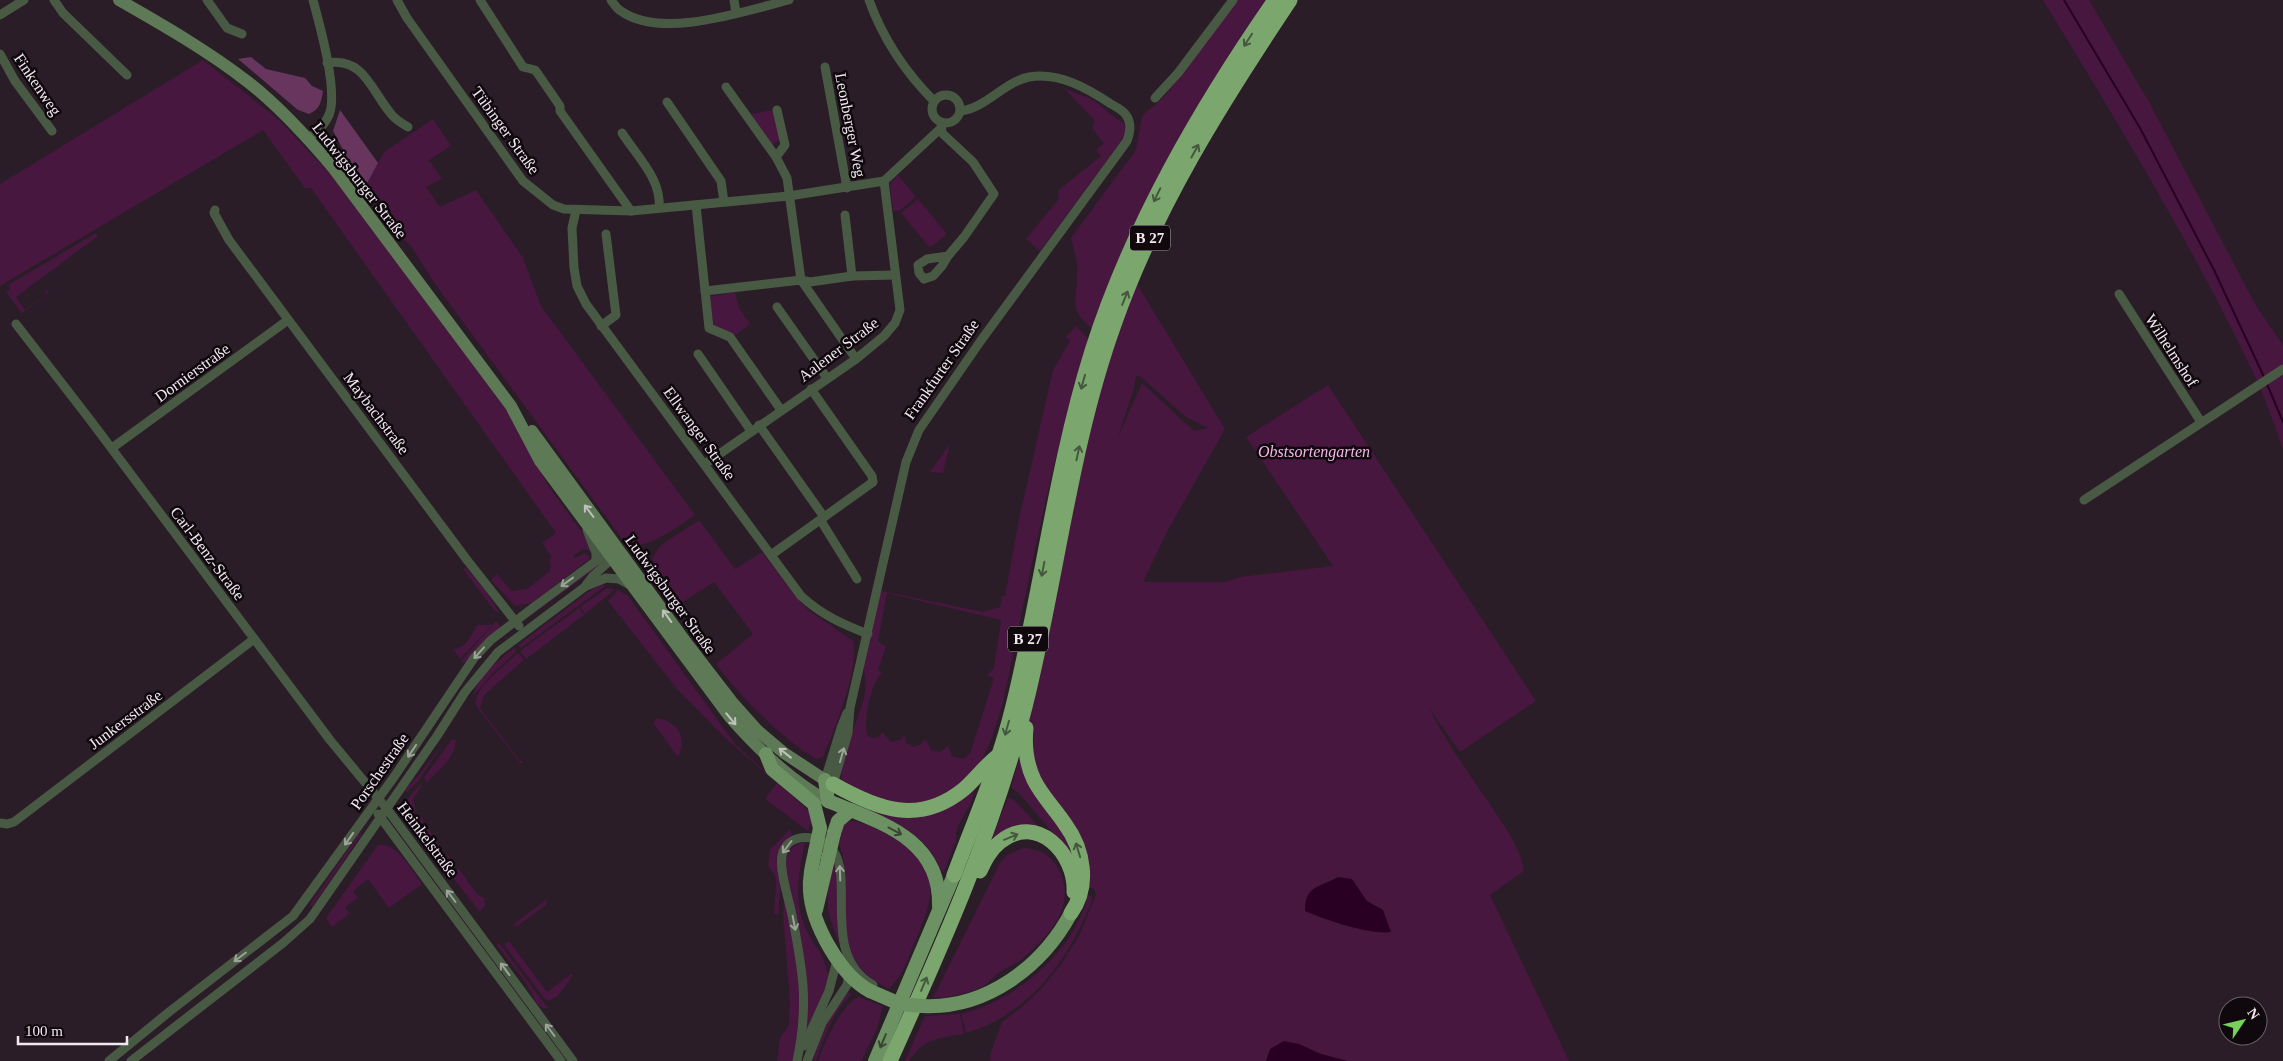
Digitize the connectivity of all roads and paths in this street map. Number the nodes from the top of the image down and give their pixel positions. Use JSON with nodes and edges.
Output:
{"nodes":[{"id":1,"x":24,"y":0,"type":"edge"},
{"id":2,"x":54,"y":0,"type":"edge"},
{"id":3,"x":119,"y":0,"type":"edge"},
{"id":4,"x":207,"y":0,"type":"edge"},
{"id":5,"x":313,"y":0,"type":"edge"},
{"id":6,"x":397,"y":0,"type":"edge"},
{"id":7,"x":480,"y":0,"type":"edge"},
{"id":8,"x":611,"y":0,"type":"edge"},
{"id":9,"x":734,"y":0,"type":"edge"},
{"id":10,"x":789,"y":0,"type":"edge"},
{"id":11,"x":868,"y":0,"type":"edge"},
{"id":12,"x":1233,"y":0,"type":"edge"},
{"id":13,"x":1276,"y":0,"type":"edge"},
{"id":14,"x":1290,"y":0,"type":"edge"},
{"id":15,"x":736,"y":13,"type":"junction"},
{"id":16,"x":0,"y":15,"type":"edge"},
{"id":17,"x":242,"y":34,"type":"dead end"},
{"id":18,"x":0,"y":54,"type":"edge"},
{"id":19,"x":327,"y":63,"type":"junction"},
{"id":20,"x":825,"y":67,"type":"dead end"},
{"id":21,"x":127,"y":75,"type":"dead end"},
{"id":22,"x":726,"y":87,"type":"dead end"},
{"id":23,"x":1155,"y":98,"type":"dead end"},
{"id":24,"x":934,"y":101,"type":"junction"},
{"id":25,"x":667,"y":102,"type":"dead end"},
{"id":26,"x":777,"y":110,"type":"dead end"},
{"id":27,"x":960,"y":111,"type":"junction"},
{"id":28,"x":940,"y":126,"type":"junction"},
{"id":29,"x":408,"y":127,"type":"dead end"},
{"id":30,"x":52,"y":131,"type":"dead end"},
{"id":31,"x":622,"y":134,"type":"dead end"},
{"id":32,"x":308,"y":139,"type":"junction"},
{"id":33,"x":776,"y":157,"type":"junction"},
{"id":34,"x":884,"y":181,"type":"junction"},
{"id":35,"x":847,"y":188,"type":"junction"},
{"id":36,"x":789,"y":196,"type":"junction"},
{"id":37,"x":724,"y":202,"type":"junction"},
{"id":38,"x":696,"y":205,"type":"junction"},
{"id":39,"x":659,"y":208,"type":"junction"},
{"id":40,"x":215,"y":210,"type":"dead end"},
{"id":41,"x":576,"y":210,"type":"junction"},
{"id":42,"x":631,"y":211,"type":"junction"},
{"id":43,"x":846,"y":216,"type":"dead end"},
{"id":44,"x":606,"y":234,"type":"dead end"},
{"id":45,"x":948,"y":256,"type":"dead end"},
{"id":46,"x":895,"y":275,"type":"junction"},
{"id":47,"x":852,"y":276,"type":"junction"},
{"id":48,"x":801,"y":280,"type":"junction"},
{"id":49,"x":704,"y":291,"type":"junction"},
{"id":50,"x":2118,"y":294,"type":"dead end"},
{"id":51,"x":777,"y":307,"type":"dead end"},
{"id":52,"x":288,"y":320,"type":"junction"},
{"id":53,"x":16,"y":324,"type":"dead end"},
{"id":54,"x":601,"y":326,"type":"junction"},
{"id":55,"x":698,"y":354,"type":"dead end"},
{"id":56,"x":856,"y":359,"type":"junction"},
{"id":57,"x":2283,"y":369,"type":"edge"},
{"id":58,"x":827,"y":378,"type":"junction"},
{"id":59,"x":812,"y":389,"type":"junction"},
{"id":60,"x":511,"y":406,"type":"junction"},
{"id":61,"x":781,"y":410,"type":"junction"},
{"id":62,"x":2201,"y":422,"type":"junction"},
{"id":63,"x":760,"y":425,"type":"junction"},
{"id":64,"x":751,"y":431,"type":"junction"},
{"id":65,"x":112,"y":448,"type":"junction"},
{"id":66,"x":706,"y":464,"type":"junction"},
{"id":67,"x":2084,"y":500,"type":"dead end"},
{"id":68,"x":580,"y":516,"type":"junction"},
{"id":69,"x":822,"y":519,"type":"junction"},
{"id":70,"x":613,"y":554,"type":"junction"},
{"id":71,"x":771,"y":556,"type":"junction"},
{"id":72,"x":596,"y":561,"type":"junction"},
{"id":73,"x":857,"y":579,"type":"dead end"},
{"id":74,"x":586,"y":586,"type":"junction"},
{"id":75,"x":631,"y":586,"type":"junction"},
{"id":76,"x":516,"y":621,"type":"junction"},
{"id":77,"x":524,"y":631,"type":"junction"},
{"id":78,"x":868,"y":634,"type":"junction"},
{"id":79,"x":254,"y":639,"type":"junction"},
{"id":80,"x":1024,"y":709,"type":"junction"},
{"id":81,"x":766,"y":754,"type":"junction"},
{"id":82,"x":999,"y":755,"type":"junction"},
{"id":83,"x":829,"y":782,"type":"junction"},
{"id":84,"x":377,"y":799,"type":"junction"},
{"id":85,"x":828,"y":801,"type":"junction"},
{"id":86,"x":386,"y":809,"type":"junction"},
{"id":87,"x":851,"y":810,"type":"junction"},
{"id":88,"x":380,"y":818,"type":"junction"},
{"id":89,"x":0,"y":823,"type":"edge"},
{"id":90,"x":820,"y":828,"type":"junction"},
{"id":91,"x":954,"y":875,"type":"joint"},
{"id":92,"x":962,"y":895,"type":"junction"},
{"id":93,"x":939,"y":912,"type":"junction"},
{"id":94,"x":815,"y":913,"type":"junction"},
{"id":95,"x":1071,"y":913,"type":"junction"},
{"id":96,"x":844,"y":959,"type":"junction"},
{"id":97,"x":848,"y":980,"type":"junction"},
{"id":98,"x":868,"y":987,"type":"junction"},
{"id":99,"x":186,"y":998,"type":"junction"},
{"id":100,"x":196,"y":1011,"type":"junction"},
{"id":101,"x":911,"y":1016,"type":"junction"},
{"id":102,"x":109,"y":1061,"type":"edge"},
{"id":103,"x":131,"y":1061,"type":"edge"},
{"id":104,"x":561,"y":1061,"type":"edge"},
{"id":105,"x":573,"y":1061,"type":"edge"},
{"id":106,"x":797,"y":1061,"type":"edge"},
{"id":107,"x":807,"y":1061,"type":"edge"},
{"id":108,"x":875,"y":1061,"type":"edge"},
{"id":109,"x":890,"y":1061,"type":"edge"},
{"id":110,"x":899,"y":1061,"type":"edge"}],
"edges":[{"from":1,"to":16,"type":"street"},
{"from":2,"to":21,"type":"street"},
{"from":3,"to":32,"type":"main road","name":"Ludwigsburger Straße"},
{"from":4,"to":17,"type":"street"},
{"from":5,"to":19,"type":"street"},
{"from":6,"to":41,"type":"street","name":"Tübinger Straße"},
{"from":7,"to":42,"type":"street"},
{"from":8,"to":15,"type":"street"},
{"from":9,"to":15,"type":"street"},
{"from":10,"to":15,"type":"street"},
{"from":11,"to":24,"type":"street"},
{"from":12,"to":23,"type":"street"},
{"from":13,"to":82,"type":"highway","number":"B 27","one_way":true},
{"from":80,"to":14,"type":"highway","number":"B 27","one_way":true},
{"from":18,"to":30,"type":"street","name":"Finkenweg"},
{"from":19,"to":29,"type":"street"},
{"from":19,"to":32,"type":"street"},
{"from":20,"to":35,"type":"street","name":"Leonberger Weg"},
{"from":22,"to":33,"type":"street"},
{"from":24,"to":27,"type":"street"},
{"from":24,"to":28,"type":"street"},
{"from":25,"to":37,"type":"street"},
{"from":26,"to":33,"type":"street"},
{"from":27,"to":28,"type":"street"},
{"from":27,"to":78,"type":"street","name":"Frankfurter Straße"},
{"from":28,"to":34,"type":"street"},
{"from":28,"to":45,"type":"street"},
{"from":31,"to":39,"type":"street"},
{"from":32,"to":60,"type":"main road","name":"Ludwigsburger Straße"},
{"from":33,"to":36,"type":"street"},
{"from":34,"to":35,"type":"street","name":"Tübinger Straße"},
{"from":34,"to":46,"type":"street","name":"Aalener Straße"},
{"from":35,"to":36,"type":"street","name":"Tübinger Straße"},
{"from":36,"to":37,"type":"street","name":"Tübinger Straße"},
{"from":36,"to":48,"type":"street"},
{"from":37,"to":38,"type":"street","name":"Tübinger Straße"},
{"from":38,"to":39,"type":"street","name":"Tübinger Straße"},
{"from":38,"to":49,"type":"street"},
{"from":39,"to":42,"type":"street","name":"Tübinger Straße"},
{"from":40,"to":52,"type":"street","name":"Maybachstraße"},
{"from":41,"to":42,"type":"street","name":"Tübinger Straße"},
{"from":41,"to":54,"type":"street","name":"Ellwanger Straße"},
{"from":43,"to":47,"type":"street"},
{"from":44,"to":54,"type":"street"},
{"from":46,"to":47,"type":"street"},
{"from":46,"to":56,"type":"street","name":"Aalener Straße"},
{"from":47,"to":48,"type":"street"},
{"from":48,"to":49,"type":"street"},
{"from":48,"to":56,"type":"street"},
{"from":49,"to":61,"type":"street"},
{"from":50,"to":62,"type":"street","name":"Wilhelmshof"},
{"from":51,"to":58,"type":"street"},
{"from":52,"to":65,"type":"street","name":"Dornierstraße"},
{"from":52,"to":76,"type":"street","name":"Maybachstraße"},
{"from":53,"to":65,"type":"street","name":"Carl-Benz-Straße"},
{"from":54,"to":66,"type":"street","name":"Ellwanger Straße"},
{"from":55,"to":64,"type":"street"},
{"from":56,"to":58,"type":"street","name":"Aalener Straße"},
{"from":57,"to":62,"type":"street"},
{"from":58,"to":59,"type":"street","name":"Aalener Straße"},
{"from":59,"to":61,"type":"street","name":"Aalener Straße"},
{"from":59,"to":69,"type":"street"},
{"from":60,"to":68,"type":"main road","name":"Ludwigsburger Straße"},
{"from":70,"to":60,"type":"main road","name":"Ludwigsburger Straße","one_way":true},
{"from":61,"to":63,"type":"street","name":"Aalener Straße"},
{"from":62,"to":67,"type":"street"},
{"from":63,"to":64,"type":"street","name":"Aalener Straße"},
{"from":63,"to":69,"type":"street"},
{"from":64,"to":66,"type":"street","name":"Aalener Straße"},
{"from":65,"to":79,"type":"street","name":"Carl-Benz-Straße"},
{"from":66,"to":71,"type":"street","name":"Ellwanger Straße"},
{"from":68,"to":70,"type":"main road","name":"Ludwigsburger Straße"},
{"from":68,"to":72,"type":"street"},
{"from":69,"to":71,"type":"street"},
{"from":69,"to":73,"type":"street"},
{"from":70,"to":72,"type":"street","name":"Porschestraße"},
{"from":70,"to":74,"type":"street","name":"Porschestraße"},
{"from":70,"to":75,"type":"main road","name":"Ludwigsburger Straße"},
{"from":83,"to":70,"type":"main road","name":"Ludwigsburger Straße","one_way":true},
{"from":71,"to":78,"type":"street","name":"Ellwanger Straße"},
{"from":72,"to":76,"type":"street","name":"Porschestraße","one_way":true},
{"from":74,"to":75,"type":"street","name":"Porschestraße"},
{"from":74,"to":77,"type":"street","name":"Porschestraße"},
{"from":75,"to":81,"type":"main road","name":"Ludwigsburger Straße","one_way":true},
{"from":76,"to":77,"type":"street","name":"Maybachstraße"},
{"from":76,"to":84,"type":"street","name":"Porschestraße","one_way":true},
{"from":77,"to":86,"type":"street","name":"Porschestraße"},
{"from":78,"to":83,"type":"street","name":"Frankfurter Straße"},
{"from":79,"to":84,"type":"street","name":"Carl-Benz-Straße"},
{"from":79,"to":89,"type":"street","name":"Junkersstraße"},
{"from":80,"to":92,"type":"highway","number":"B 27"},
{"from":95,"to":80,"type":"highway","one_way":true},
{"from":81,"to":85,"type":"main road","name":"Ludwigsburger Straße"},
{"from":81,"to":90,"type":"main road"},
{"from":82,"to":83,"type":"highway"},
{"from":82,"to":91,"type":"highway","number":"B 27"},
{"from":83,"to":85,"type":"main road"},
{"from":84,"to":86,"type":"street","name":"Heinkelstraße"},
{"from":84,"to":88,"type":"street","name":"Heinkelstraße"},
{"from":84,"to":99,"type":"street","name":"Porschestraße","one_way":true},
{"from":85,"to":87,"type":"main road"},
{"from":85,"to":90,"type":"main road"},
{"from":86,"to":88,"type":"street","name":"Porschestraße"},
{"from":105,"to":86,"type":"street","name":"Heinkelstraße","one_way":true},
{"from":87,"to":93,"type":"main road","one_way":true},
{"from":87,"to":94,"type":"main road","bridge":true},
{"from":88,"to":100,"type":"street","name":"Porschestraße"},
{"from":88,"to":104,"type":"street","name":"Heinkelstraße"},
{"from":90,"to":94,"type":"main road","bridge":true},
{"from":91,"to":93,"type":"main road","number":"B 27"},
{"from":92,"to":95,"type":"highway","one_way":true},
{"from":101,"to":92,"type":"highway","number":"B 27","one_way":true},
{"from":93,"to":108,"type":"main road","number":"B 27","one_way":true},
{"from":94,"to":96,"type":"main road"},
{"from":95,"to":98,"type":"main road","bridge":true},
{"from":96,"to":97,"type":"main road"},
{"from":96,"to":98,"type":"street"},
{"from":96,"to":106,"type":"street"},
{"from":96,"to":106,"type":"street","one_way":true},
{"from":97,"to":98,"type":"main road"},
{"from":97,"to":107,"type":"street"},
{"from":99,"to":100,"type":"street"},
{"from":99,"to":102,"type":"street","name":"Porschestraße"},
{"from":100,"to":103,"type":"street","name":"Porschestraße"},
{"from":101,"to":109,"type":"highway","number":"B 27"},
{"from":101,"to":110,"type":"highway"}]}
